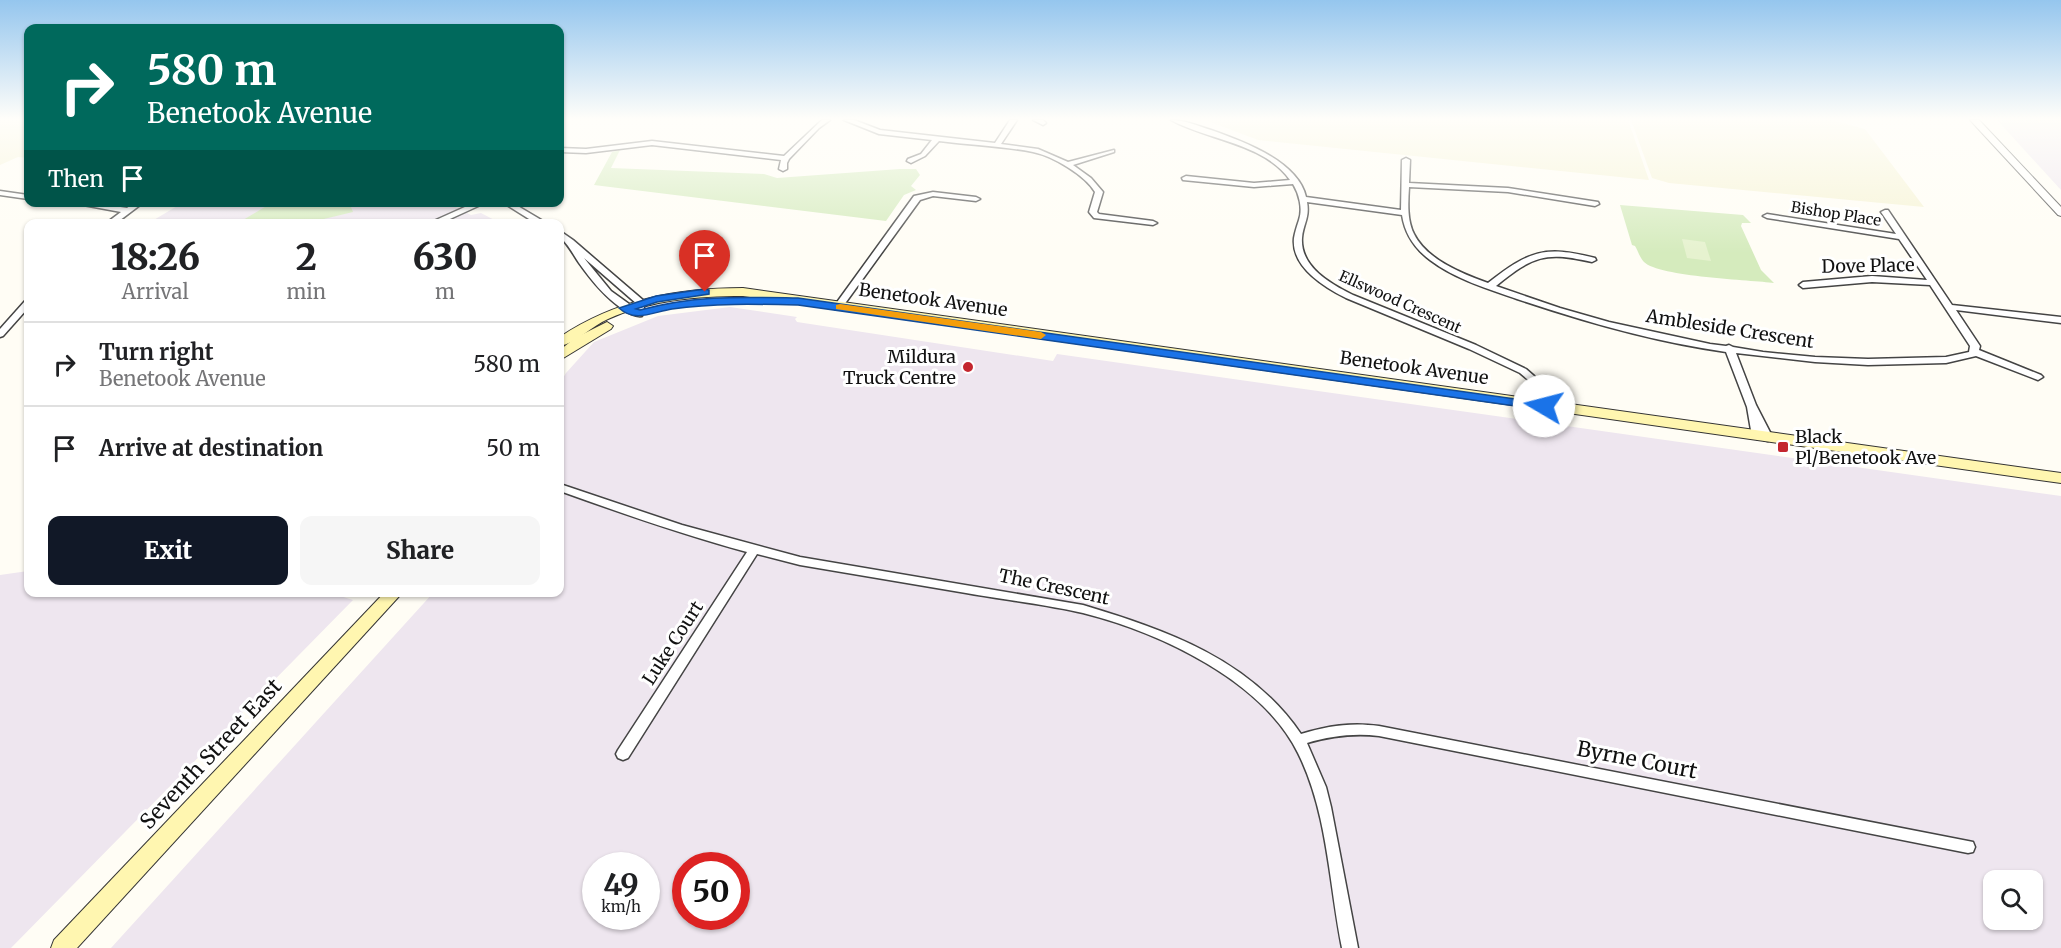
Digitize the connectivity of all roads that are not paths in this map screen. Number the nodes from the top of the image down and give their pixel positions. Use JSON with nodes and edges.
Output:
{"nodes":[{"id":1,"x":783,"y":164,"type":"edge"},
{"id":2,"x":1277,"y":164,"type":"edge"},
{"id":3,"x":1406,"y":164,"type":"edge"},
{"id":4,"x":2014,"y":164,"type":"edge"},
{"id":5,"x":1066,"y":165,"type":"edge"},
{"id":6,"x":783,"y":169,"type":"dead end"},
{"id":7,"x":1186,"y":178,"type":"dead end"},
{"id":8,"x":1295,"y":182,"type":"junction"},
{"id":9,"x":1406,"y":185,"type":"junction"},
{"id":10,"x":0,"y":193,"type":"edge"},
{"id":11,"x":24,"y":196,"type":"edge"},
{"id":12,"x":976,"y":199,"type":"dead end"},
{"id":13,"x":1303,"y":202,"type":"junction"},
{"id":14,"x":2049,"y":203,"type":"junction"},
{"id":15,"x":1595,"y":204,"type":"dead end"},
{"id":16,"x":102,"y":207,"type":"edge"},
{"id":17,"x":134,"y":207,"type":"edge"},
{"id":18,"x":472,"y":207,"type":"edge"},
{"id":19,"x":514,"y":207,"type":"edge"},
{"id":20,"x":128,"y":211,"type":"junction"},
{"id":21,"x":1886,"y":212,"type":"dead end"},
{"id":22,"x":1406,"y":213,"type":"junction"},
{"id":23,"x":2061,"y":213,"type":"edge"},
{"id":24,"x":1767,"y":216,"type":"dead end"},
{"id":25,"x":116,"y":219,"type":"edge"},
{"id":26,"x":443,"y":219,"type":"edge"},
{"id":27,"x":535,"y":219,"type":"edge"},
{"id":28,"x":2061,"y":221,"type":"edge"},
{"id":29,"x":1153,"y":223,"type":"dead end"},
{"id":30,"x":564,"y":237,"type":"edge"},
{"id":31,"x":1902,"y":237,"type":"junction"},
{"id":32,"x":569,"y":241,"type":"junction"},
{"id":33,"x":1592,"y":260,"type":"dead end"},
{"id":34,"x":1932,"y":283,"type":"junction"},
{"id":35,"x":1803,"y":285,"type":"dead end"},
{"id":36,"x":1490,"y":286,"type":"junction"},
{"id":37,"x":838,"y":307,"type":"junction"},
{"id":38,"x":1948,"y":307,"type":"junction"},
{"id":39,"x":624,"y":308,"type":"junction"},
{"id":40,"x":640,"y":308,"type":"junction"},
{"id":41,"x":24,"y":313,"type":"edge"},
{"id":42,"x":2061,"y":320,"type":"edge"},
{"id":43,"x":0,"y":334,"type":"edge"},
{"id":44,"x":564,"y":340,"type":"edge"},
{"id":45,"x":1729,"y":348,"type":"junction"},
{"id":46,"x":1975,"y":352,"type":"junction"},
{"id":47,"x":564,"y":353,"type":"edge"},
{"id":48,"x":2038,"y":377,"type":"dead end"},
{"id":49,"x":1544,"y":406,"type":"junction"},
{"id":50,"x":1763,"y":437,"type":"junction"},
{"id":51,"x":2061,"y":478,"type":"edge"},
{"id":52,"x":564,"y":489,"type":"edge"},
{"id":53,"x":754,"y":550,"type":"junction"},
{"id":54,"x":390,"y":597,"type":"edge"},
{"id":55,"x":1299,"y":741,"type":"junction"},
{"id":56,"x":623,"y":754,"type":"dead end"},
{"id":57,"x":1968,"y":847,"type":"dead end"},
{"id":58,"x":62,"y":948,"type":"edge"},
{"id":59,"x":1350,"y":948,"type":"edge"}],
"edges":[{"from":1,"to":6,"type":"street"},
{"from":2,"to":8,"type":"street"},
{"from":3,"to":9,"type":"street","name":"Ambleside Crescent"},
{"from":4,"to":14,"type":"street"},
{"from":5,"to":29,"type":"street"},
{"from":7,"to":8,"type":"street"},
{"from":8,"to":13,"type":"street"},
{"from":9,"to":15,"type":"street"},
{"from":9,"to":22,"type":"street","name":"Ambleside Crescent"},
{"from":10,"to":11,"type":"street"},
{"from":12,"to":37,"type":"street"},
{"from":13,"to":22,"type":"street"},
{"from":13,"to":49,"type":"street","name":"Ellswood Crescent"},
{"from":14,"to":23,"type":"street"},
{"from":14,"to":28,"type":"street"},
{"from":16,"to":20,"type":"street"},
{"from":17,"to":20,"type":"street"},
{"from":18,"to":26,"type":"street"},
{"from":19,"to":27,"type":"street"},
{"from":20,"to":25,"type":"street"},
{"from":21,"to":31,"type":"street"},
{"from":22,"to":36,"type":"street","name":"Ambleside Crescent"},
{"from":24,"to":31,"type":"street","name":"Bishop Place"},
{"from":30,"to":32,"type":"street"},
{"from":31,"to":34,"type":"street"},
{"from":32,"to":39,"type":"street"},
{"from":32,"to":40,"type":"street"},
{"from":33,"to":36,"type":"street"},
{"from":34,"to":35,"type":"street","name":"Dove Place"},
{"from":34,"to":38,"type":"street"},
{"from":36,"to":45,"type":"street","name":"Ambleside Crescent"},
{"from":37,"to":40,"type":"main road","name":"Benetook Avenue"},
{"from":37,"to":49,"type":"main road","name":"Benetook Avenue"},
{"from":38,"to":42,"type":"street"},
{"from":38,"to":46,"type":"street"},
{"from":39,"to":40,"type":"main road"},
{"from":39,"to":44,"type":"main road"},
{"from":40,"to":47,"type":"main road"},
{"from":41,"to":43,"type":"street"},
{"from":45,"to":46,"type":"street","name":"Ambleside Crescent"},
{"from":45,"to":50,"type":"street"},
{"from":46,"to":48,"type":"street"},
{"from":49,"to":50,"type":"main road","name":"Benetook Avenue"},
{"from":50,"to":51,"type":"main road","name":"Benetook Avenue"},
{"from":52,"to":53,"type":"street","name":"The Crescent"},
{"from":53,"to":55,"type":"street","name":"The Crescent"},
{"from":53,"to":56,"type":"street","name":"Luke Court"},
{"from":54,"to":58,"type":"main road","name":"Seventh Street East"},
{"from":55,"to":57,"type":"street","name":"Byrne Court"},
{"from":55,"to":59,"type":"street","name":"The Crescent"}]}
